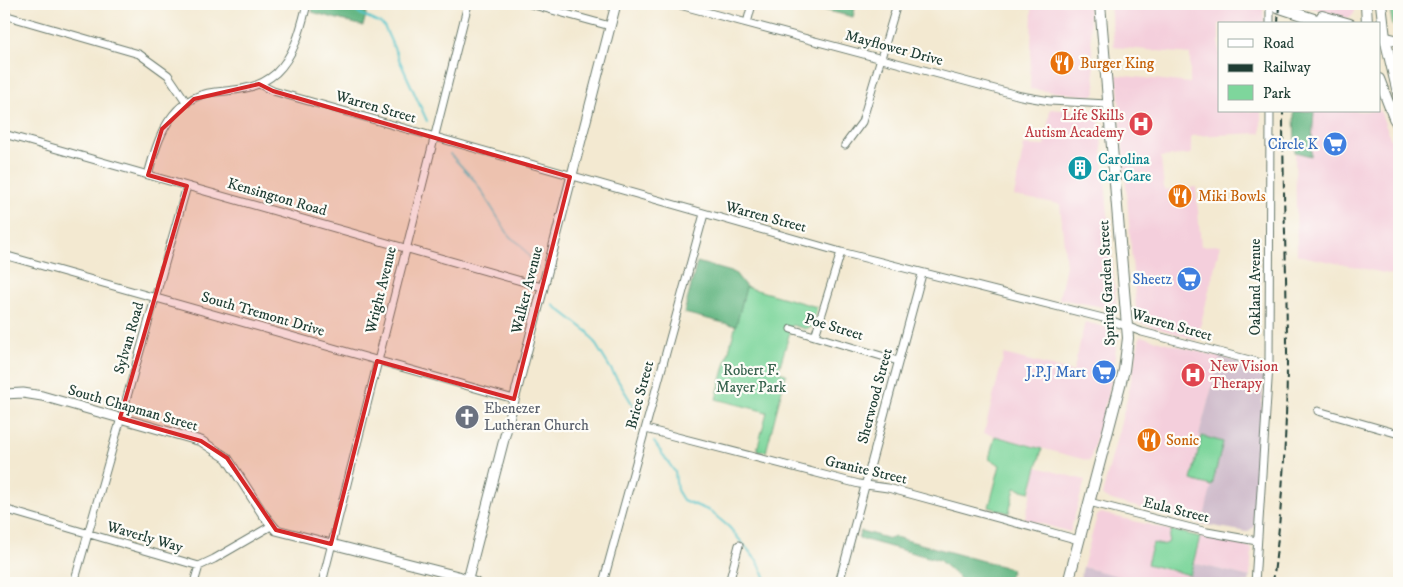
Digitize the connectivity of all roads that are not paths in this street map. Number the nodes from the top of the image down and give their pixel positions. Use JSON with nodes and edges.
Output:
{"nodes":[{"id":1,"x":307,"y":4,"type":"edge"},
{"id":2,"x":468,"y":4,"type":"edge"},
{"id":3,"x":530,"y":4,"type":"edge"},
{"id":4,"x":616,"y":4,"type":"edge"},
{"id":5,"x":676,"y":4,"type":"edge"},
{"id":6,"x":752,"y":4,"type":"edge"},
{"id":7,"x":896,"y":4,"type":"edge"},
{"id":8,"x":1100,"y":4,"type":"edge"},
{"id":9,"x":1270,"y":4,"type":"edge"},
{"id":10,"x":1366,"y":4,"type":"edge"},
{"id":11,"x":1381,"y":4,"type":"edge"},
{"id":12,"x":1298,"y":12,"type":"junction"},
{"id":13,"x":4,"y":15,"type":"edge"},
{"id":14,"x":1270,"y":22,"type":"edge"},
{"id":15,"x":1322,"y":22,"type":"edge"},
{"id":16,"x":1343,"y":22,"type":"edge"},
{"id":17,"x":1367,"y":22,"type":"edge"},
{"id":18,"x":747,"y":24,"type":"junction"},
{"id":19,"x":610,"y":26,"type":"junction"},
{"id":20,"x":1382,"y":37,"type":"edge"},
{"id":21,"x":1399,"y":41,"type":"edge"},
{"id":22,"x":880,"y":58,"type":"junction"},
{"id":23,"x":1380,"y":81,"type":"edge"},
{"id":24,"x":259,"y":84,"type":"junction"},
{"id":25,"x":1399,"y":97,"type":"edge"},
{"id":26,"x":187,"y":103,"type":"junction"},
{"id":27,"x":1108,"y":104,"type":"junction"},
{"id":28,"x":1270,"y":112,"type":"edge"},
{"id":29,"x":1399,"y":126,"type":"edge"},
{"id":30,"x":4,"y":134,"type":"edge"},
{"id":31,"x":434,"y":137,"type":"junction"},
{"id":32,"x":845,"y":145,"type":"dead end"},
{"id":33,"x":148,"y":175,"type":"junction"},
{"id":34,"x":570,"y":177,"type":"junction"},
{"id":35,"x":187,"y":186,"type":"junction"},
{"id":36,"x":704,"y":214,"type":"junction"},
{"id":37,"x":406,"y":248,"type":"junction"},
{"id":38,"x":840,"y":252,"type":"junction"},
{"id":39,"x":4,"y":255,"type":"edge"},
{"id":40,"x":922,"y":274,"type":"junction"},
{"id":41,"x":542,"y":287,"type":"junction"},
{"id":42,"x":155,"y":298,"type":"junction"},
{"id":43,"x":1128,"y":327,"type":"junction"},
{"id":44,"x":791,"y":328,"type":"dead end"},
{"id":45,"x":815,"y":336,"type":"junction"},
{"id":46,"x":377,"y":361,"type":"junction"},
{"id":47,"x":898,"y":361,"type":"junction"},
{"id":48,"x":1269,"y":365,"type":"junction"},
{"id":49,"x":4,"y":394,"type":"edge"},
{"id":50,"x":514,"y":399,"type":"junction"},
{"id":51,"x":1318,"y":411,"type":"dead end"},
{"id":52,"x":120,"y":418,"type":"junction"},
{"id":53,"x":646,"y":429,"type":"junction"},
{"id":54,"x":1399,"y":434,"type":"edge"},
{"id":55,"x":866,"y":484,"type":"junction"},
{"id":56,"x":1089,"y":502,"type":"junction"},
{"id":57,"x":4,"y":509,"type":"edge"},
{"id":58,"x":271,"y":526,"type":"junction"},
{"id":59,"x":88,"y":534,"type":"junction"},
{"id":60,"x":1079,"y":540,"type":"junction"},
{"id":61,"x":1257,"y":540,"type":"junction"},
{"id":62,"x":331,"y":544,"type":"junction"},
{"id":63,"x":739,"y":545,"type":"dead end"},
{"id":64,"x":199,"y":566,"type":"junction"},
{"id":65,"x":471,"y":582,"type":"edge"},
{"id":66,"x":74,"y":583,"type":"edge"},
{"id":67,"x":194,"y":583,"type":"edge"},
{"id":68,"x":322,"y":583,"type":"edge"},
{"id":69,"x":603,"y":583,"type":"edge"},
{"id":70,"x":729,"y":583,"type":"edge"},
{"id":71,"x":839,"y":583,"type":"edge"},
{"id":72,"x":1068,"y":583,"type":"edge"},
{"id":73,"x":1255,"y":583,"type":"edge"}],
"edges":[{"from":1,"to":24,"type":"street"},
{"from":2,"to":31,"type":"street","name":"Wright Avenue"},
{"from":3,"to":19,"type":"street"},
{"from":4,"to":19,"type":"street","name":"Walker Avenue"},
{"from":5,"to":18,"type":"street","name":"Mayflower Drive"},
{"from":6,"to":18,"type":"street"},
{"from":7,"to":22,"type":"street"},
{"from":8,"to":27,"type":"main road","name":"Spring Garden Street"},
{"from":9,"to":12,"type":"main road"},
{"from":9,"to":14,"type":"street"},
{"from":10,"to":17,"type":"main road"},
{"from":11,"to":20,"type":"main road"},
{"from":12,"to":15,"type":"main road"},
{"from":12,"to":16,"type":"main road"},
{"from":13,"to":26,"type":"street"},
{"from":18,"to":22,"type":"street","name":"Mayflower Drive"},
{"from":19,"to":34,"type":"street","name":"Walker Avenue"},
{"from":20,"to":21,"type":"main road"},
{"from":20,"to":25,"type":"main road"},
{"from":22,"to":27,"type":"street","name":"Mayflower Drive"},
{"from":22,"to":32,"type":"street"},
{"from":23,"to":29,"type":"main road"},
{"from":24,"to":26,"type":"street"},
{"from":24,"to":31,"type":"street","name":"Warren Street"},
{"from":26,"to":33,"type":"street"},
{"from":27,"to":43,"type":"main road","name":"Spring Garden Street"},
{"from":28,"to":48,"type":"street","name":"Oakland Avenue"},
{"from":30,"to":33,"type":"street","name":"Kensington Road"},
{"from":31,"to":34,"type":"street","name":"Warren Street"},
{"from":31,"to":37,"type":"street","name":"Wright Avenue"},
{"from":33,"to":35,"type":"street","name":"Kensington Road"},
{"from":34,"to":36,"type":"street","name":"Warren Street"},
{"from":34,"to":41,"type":"street","name":"Walker Avenue"},
{"from":35,"to":37,"type":"street","name":"Kensington Road"},
{"from":35,"to":42,"type":"street","name":"Sylvan Road"},
{"from":36,"to":38,"type":"street","name":"Warren Street"},
{"from":36,"to":53,"type":"street","name":"Brice Street"},
{"from":37,"to":41,"type":"street","name":"Kensington Road"},
{"from":37,"to":46,"type":"street","name":"Wright Avenue"},
{"from":38,"to":40,"type":"street","name":"Warren Street"},
{"from":38,"to":45,"type":"street"},
{"from":39,"to":42,"type":"street","name":"South Tremont Drive"},
{"from":40,"to":43,"type":"street","name":"Warren Street"},
{"from":40,"to":47,"type":"street","name":"Sherwood Street"},
{"from":41,"to":50,"type":"street","name":"Walker Avenue"},
{"from":42,"to":46,"type":"street","name":"South Tremont Drive"},
{"from":42,"to":52,"type":"street","name":"Sylvan Road"},
{"from":43,"to":48,"type":"street","name":"Warren Street"},
{"from":43,"to":56,"type":"main road","name":"Spring Garden Street"},
{"from":44,"to":45,"type":"street","name":"Poe Street"},
{"from":45,"to":47,"type":"street","name":"Poe Street"},
{"from":46,"to":50,"type":"street","name":"South Tremont Drive"},
{"from":46,"to":62,"type":"street","name":"Wright Avenue"},
{"from":47,"to":55,"type":"street","name":"Sherwood Street"},
{"from":48,"to":61,"type":"street","name":"Oakland Avenue"},
{"from":49,"to":52,"type":"street","name":"South Chapman Street"},
{"from":50,"to":65,"type":"street","name":"Walker Avenue"},
{"from":51,"to":54,"type":"street"},
{"from":52,"to":58,"type":"street","name":"South Chapman Street"},
{"from":52,"to":59,"type":"street","name":"Sylvan Road"},
{"from":53,"to":55,"type":"street","name":"Granite Street"},
{"from":53,"to":69,"type":"street","name":"Brice Street"},
{"from":55,"to":60,"type":"street","name":"Granite Street"},
{"from":55,"to":71,"type":"street","name":"Sherwood Street"},
{"from":56,"to":60,"type":"main road","name":"Spring Garden Street"},
{"from":56,"to":61,"type":"street","name":"Eula Street"},
{"from":57,"to":59,"type":"street","name":"Waverly Way"},
{"from":58,"to":62,"type":"street"},
{"from":58,"to":64,"type":"street","name":"Waverly Way"},
{"from":59,"to":64,"type":"street","name":"Waverly Way"},
{"from":59,"to":66,"type":"street","name":"Sylvan Road"},
{"from":60,"to":72,"type":"main road","name":"Spring Garden Street"},
{"from":61,"to":73,"type":"street","name":"Oakland Avenue"},
{"from":62,"to":65,"type":"street"},
{"from":62,"to":68,"type":"street","name":"Wright Avenue"},
{"from":63,"to":70,"type":"street"},
{"from":64,"to":67,"type":"street"}]}
